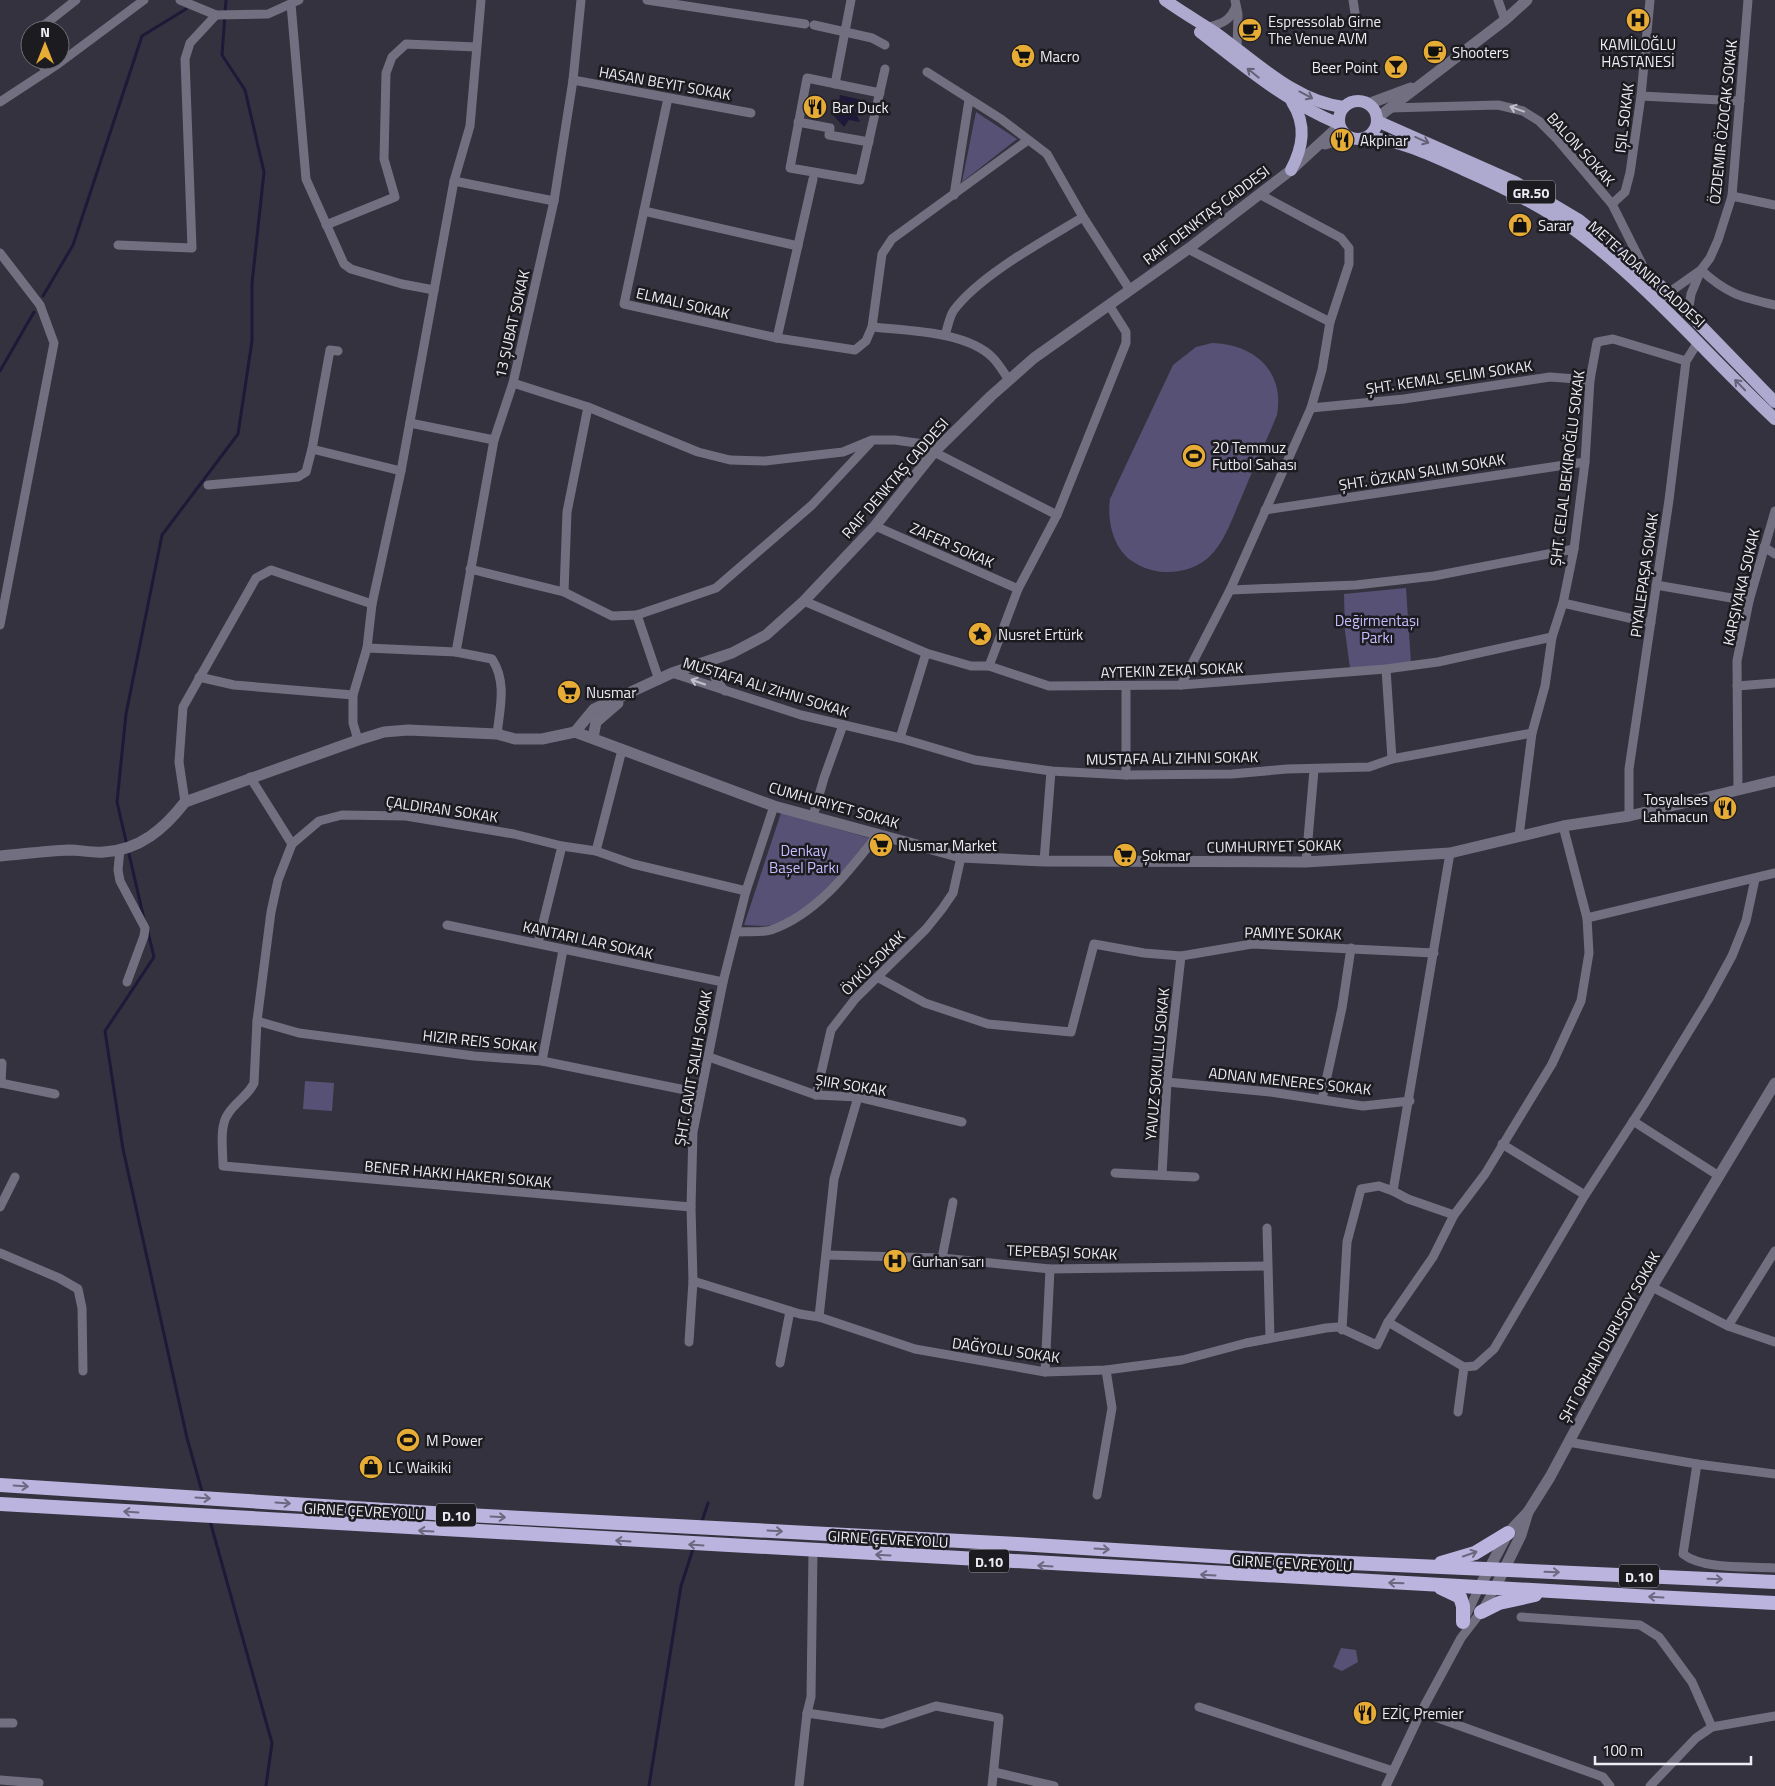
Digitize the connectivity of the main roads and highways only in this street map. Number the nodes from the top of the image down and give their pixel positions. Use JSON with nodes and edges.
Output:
{"nodes":[{"id":1,"x":1167,"y":1,"type":"edge"},
{"id":2,"x":1292,"y":102,"type":"junction"},
{"id":3,"x":1344,"y":107,"type":"junction"},
{"id":4,"x":1377,"y":119,"type":"junction"},
{"id":5,"x":1339,"y":125,"type":"junction"},
{"id":6,"x":1368,"y":137,"type":"junction"},
{"id":7,"x":1291,"y":170,"type":"road end"},
{"id":8,"x":1775,"y":402,"type":"edge"},
{"id":9,"x":1775,"y":419,"type":"edge"},
{"id":10,"x":0,"y":1485,"type":"edge"},
{"id":11,"x":0,"y":1504,"type":"edge"},
{"id":12,"x":1508,"y":1533,"type":"road end"},
{"id":13,"x":1428,"y":1566,"type":"junction"},
{"id":14,"x":1775,"y":1582,"type":"edge"},
{"id":15,"x":1428,"y":1584,"type":"junction"},
{"id":16,"x":1550,"y":1591,"type":"junction"},
{"id":17,"x":1775,"y":1603,"type":"edge"},
{"id":18,"x":1481,"y":1612,"type":"road end"},
{"id":19,"x":1463,"y":1622,"type":"road end"}],
"edges":[{"from":2,"to":1,"type":"main road","one_way":true},
{"from":1,"to":3,"type":"main road","one_way":true},
{"from":2,"to":5,"type":"main road"},
{"from":2,"to":7,"type":"main road"},
{"from":3,"to":4,"type":"main road"},
{"from":3,"to":5,"type":"main road"},
{"from":4,"to":6,"type":"main road"},
{"from":4,"to":8,"type":"main road","number":"GR.50","one_way":true},
{"from":5,"to":6,"type":"main road","number":"GR.50"},
{"from":9,"to":6,"type":"main road","number":"GR.50","one_way":true},
{"from":10,"to":13,"type":"highway","name":"GIRNE ÇEVREYOLU","number":"D.10","one_way":true},
{"from":15,"to":11,"type":"highway","name":"GIRNE ÇEVREYOLU","number":"D.10","one_way":true},
{"from":13,"to":12,"type":"highway","one_way":true},
{"from":13,"to":14,"type":"highway","name":"GIRNE ÇEVREYOLU","number":"D.10","one_way":true},
{"from":15,"to":16,"type":"highway","name":"GIRNE ÇEVREYOLU","number":"D.10"},
{"from":15,"to":19,"type":"highway"},
{"from":17,"to":16,"type":"highway","name":"GIRNE ÇEVREYOLU","number":"D.10","one_way":true},
{"from":16,"to":18,"type":"highway"}]}
